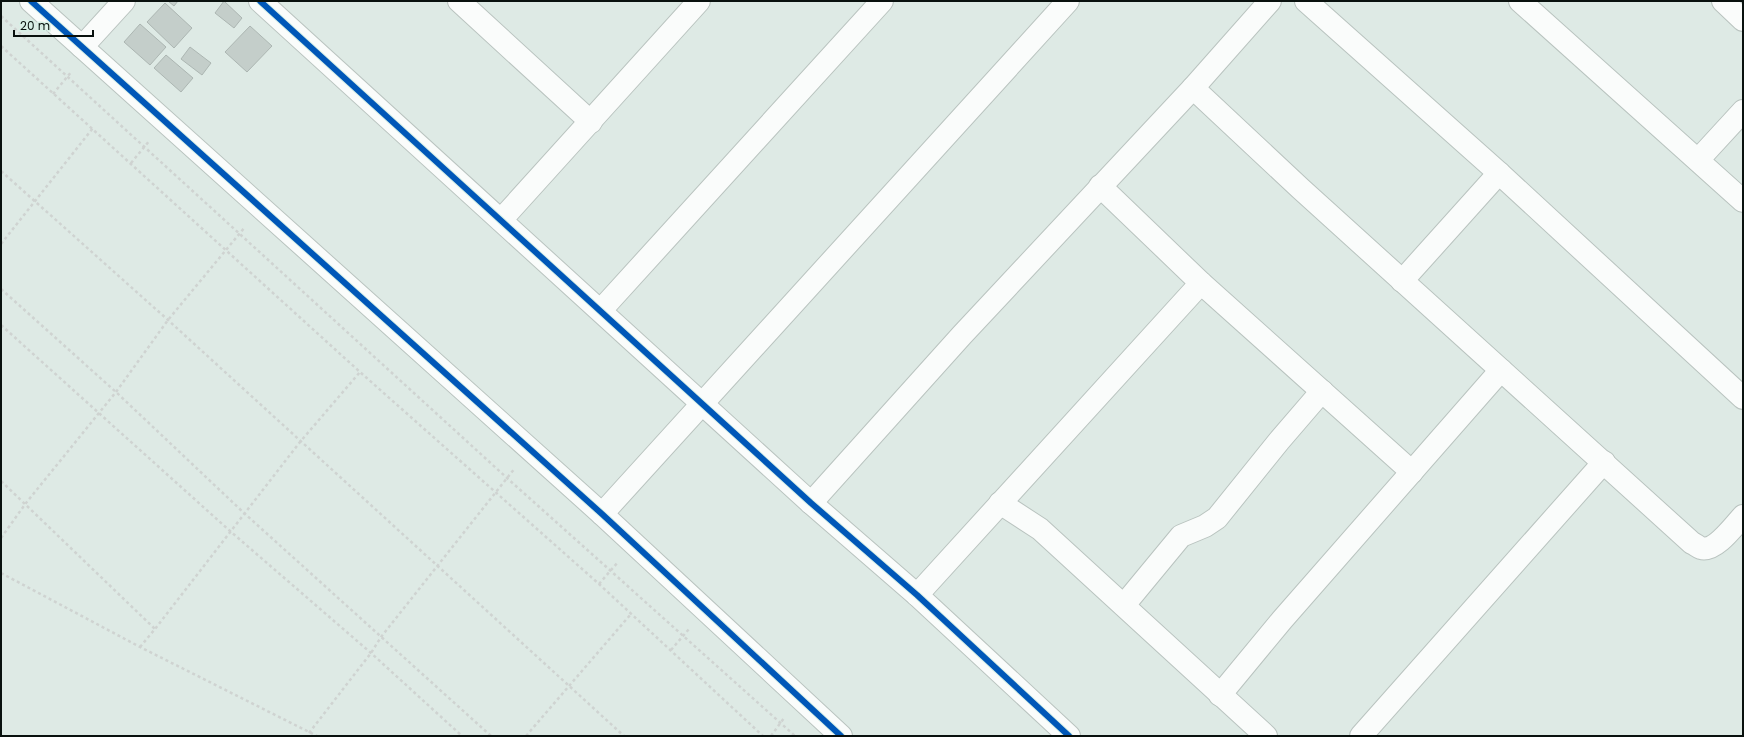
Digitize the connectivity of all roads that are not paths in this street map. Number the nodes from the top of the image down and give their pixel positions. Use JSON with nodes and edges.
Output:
{"nodes":[{"id":1,"x":31,"y":1,"type":"edge"},
{"id":2,"x":124,"y":1,"type":"edge"},
{"id":3,"x":260,"y":1,"type":"edge"},
{"id":4,"x":459,"y":1,"type":"edge"},
{"id":5,"x":699,"y":1,"type":"edge"},
{"id":6,"x":882,"y":1,"type":"edge"},
{"id":7,"x":1068,"y":1,"type":"edge"},
{"id":8,"x":1270,"y":1,"type":"edge"},
{"id":9,"x":1306,"y":1,"type":"edge"},
{"id":10,"x":1520,"y":1,"type":"edge"},
{"id":11,"x":1722,"y":1,"type":"edge"},
{"id":12,"x":1743,"y":20,"type":"edge"},
{"id":13,"x":85,"y":49,"type":"junction"},
{"id":14,"x":1193,"y":88,"type":"junction"},
{"id":15,"x":1743,"y":112,"type":"edge"},
{"id":16,"x":591,"y":122,"type":"junction"},
{"id":17,"x":1698,"y":160,"type":"junction"},
{"id":18,"x":1499,"y":173,"type":"junction"},
{"id":19,"x":1100,"y":186,"type":"junction"},
{"id":20,"x":1743,"y":201,"type":"edge"},
{"id":21,"x":501,"y":220,"type":"junction"},
{"id":22,"x":1402,"y":281,"type":"junction"},
{"id":23,"x":1202,"y":282,"type":"junction"},
{"id":24,"x":601,"y":310,"type":"junction"},
{"id":25,"x":1501,"y":370,"type":"junction"},
{"id":26,"x":1322,"y":391,"type":"junction"},
{"id":27,"x":1743,"y":398,"type":"edge"},
{"id":28,"x":702,"y":403,"type":"junction"},
{"id":29,"x":1604,"y":462,"type":"junction"},
{"id":30,"x":1412,"y":472,"type":"junction"},
{"id":31,"x":811,"y":503,"type":"junction"},
{"id":32,"x":1000,"y":503,"type":"junction"},
{"id":33,"x":602,"y":514,"type":"junction"},
{"id":34,"x":1743,"y":516,"type":"edge"},
{"id":35,"x":917,"y":595,"type":"junction"},
{"id":36,"x":1124,"y":605,"type":"junction"},
{"id":37,"x":1220,"y":695,"type":"junction"},
{"id":38,"x":841,"y":736,"type":"edge"},
{"id":39,"x":1069,"y":736,"type":"edge"},
{"id":40,"x":1266,"y":736,"type":"edge"},
{"id":41,"x":1361,"y":736,"type":"edge"}],
"edges":[{"from":1,"to":13,"type":"street"},
{"from":2,"to":13,"type":"street"},
{"from":3,"to":21,"type":"street"},
{"from":4,"to":16,"type":"street"},
{"from":5,"to":16,"type":"street"},
{"from":6,"to":24,"type":"street"},
{"from":7,"to":28,"type":"street"},
{"from":8,"to":14,"type":"street"},
{"from":9,"to":18,"type":"street"},
{"from":10,"to":17,"type":"street"},
{"from":11,"to":12,"type":"street"},
{"from":13,"to":33,"type":"street"},
{"from":14,"to":19,"type":"street"},
{"from":14,"to":22,"type":"street"},
{"from":15,"to":17,"type":"street"},
{"from":16,"to":21,"type":"street"},
{"from":17,"to":20,"type":"street"},
{"from":18,"to":22,"type":"street"},
{"from":18,"to":27,"type":"street"},
{"from":19,"to":23,"type":"street"},
{"from":19,"to":31,"type":"street"},
{"from":21,"to":24,"type":"street"},
{"from":22,"to":25,"type":"street"},
{"from":23,"to":26,"type":"street"},
{"from":23,"to":32,"type":"street"},
{"from":24,"to":28,"type":"street"},
{"from":25,"to":29,"type":"street"},
{"from":25,"to":30,"type":"street"},
{"from":26,"to":30,"type":"street"},
{"from":26,"to":36,"type":"street"},
{"from":28,"to":31,"type":"street"},
{"from":28,"to":33,"type":"street"},
{"from":29,"to":34,"type":"street"},
{"from":29,"to":41,"type":"street"},
{"from":30,"to":37,"type":"street"},
{"from":31,"to":35,"type":"street"},
{"from":32,"to":35,"type":"street"},
{"from":32,"to":36,"type":"street"},
{"from":33,"to":38,"type":"street"},
{"from":35,"to":39,"type":"street"},
{"from":36,"to":37,"type":"street"},
{"from":37,"to":40,"type":"street"}]}
